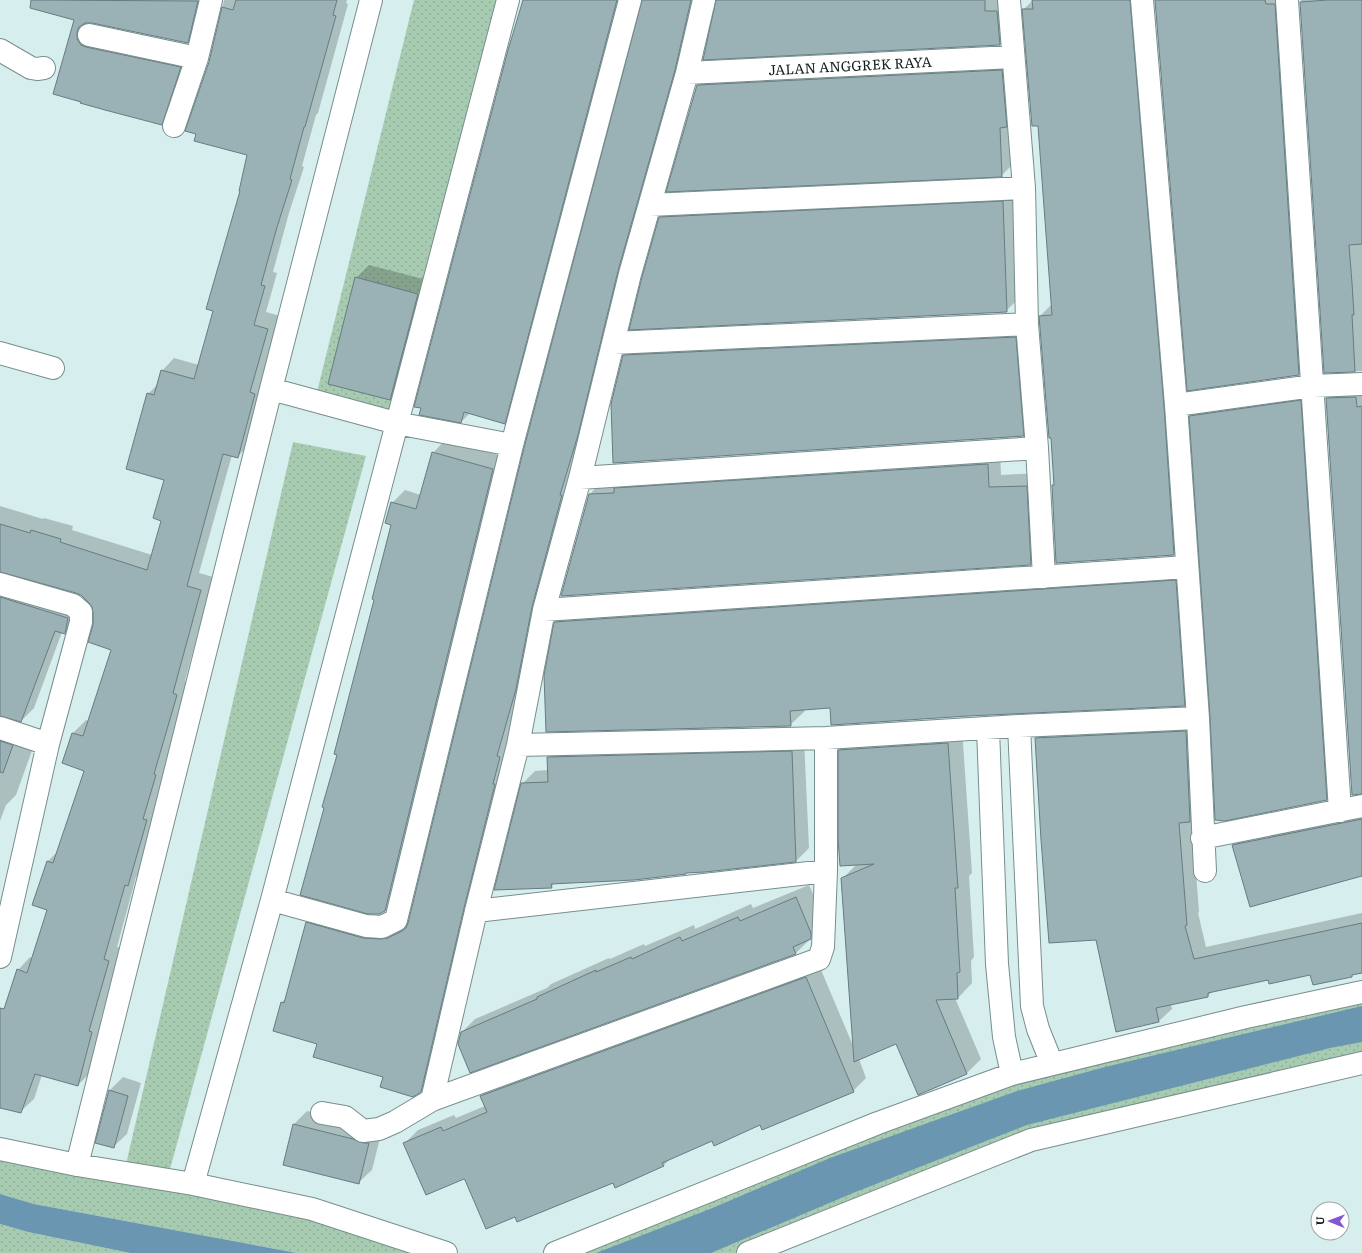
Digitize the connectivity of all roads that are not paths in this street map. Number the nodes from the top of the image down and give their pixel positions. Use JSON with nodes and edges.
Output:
{"nodes":[{"id":1,"x":211,"y":0,"type":"edge"},
{"id":2,"x":371,"y":0,"type":"edge"},
{"id":3,"x":508,"y":0,"type":"edge"},
{"id":4,"x":630,"y":0,"type":"edge"},
{"id":5,"x":704,"y":0,"type":"edge"},
{"id":6,"x":1009,"y":0,"type":"edge"},
{"id":7,"x":1142,"y":0,"type":"edge"},
{"id":8,"x":1287,"y":0,"type":"edge"},
{"id":9,"x":89,"y":35,"type":"dead end"},
{"id":10,"x":0,"y":50,"type":"edge"},
{"id":11,"x":1013,"y":57,"type":"junction"},
{"id":12,"x":197,"y":58,"type":"junction"},
{"id":13,"x":44,"y":68,"type":"dead end"},
{"id":14,"x":687,"y":73,"type":"junction"},
{"id":15,"x":174,"y":126,"type":"dead end"},
{"id":16,"x":1024,"y":188,"type":"junction"},
{"id":17,"x":650,"y":205,"type":"junction"},
{"id":18,"x":1028,"y":324,"type":"junction"},
{"id":19,"x":613,"y":343,"type":"junction"},
{"id":20,"x":0,"y":353,"type":"edge"},
{"id":21,"x":53,"y":368,"type":"dead end"},
{"id":22,"x":1362,"y":384,"type":"edge"},
{"id":23,"x":1313,"y":386,"type":"junction"},
{"id":24,"x":272,"y":389,"type":"junction"},
{"id":25,"x":1176,"y":405,"type":"junction"},
{"id":26,"x":396,"y":423,"type":"junction"},
{"id":27,"x":512,"y":445,"type":"junction"},
{"id":28,"x":1037,"y":448,"type":"junction"},
{"id":29,"x":580,"y":478,"type":"junction"},
{"id":30,"x":1187,"y":567,"type":"junction"},
{"id":31,"x":1044,"y":577,"type":"junction"},
{"id":32,"x":0,"y":584,"type":"edge"},
{"id":33,"x":544,"y":610,"type":"junction"},
{"id":34,"x":1198,"y":718,"type":"junction"},
{"id":35,"x":1018,"y":726,"type":"junction"},
{"id":36,"x":0,"y":728,"type":"edge"},
{"id":37,"x":988,"y":729,"type":"junction"},
{"id":38,"x":826,"y":738,"type":"junction"},
{"id":39,"x":48,"y":744,"type":"junction"},
{"id":40,"x":518,"y":745,"type":"junction"},
{"id":41,"x":1362,"y":806,"type":"edge"},
{"id":42,"x":1340,"y":811,"type":"junction"},
{"id":43,"x":1202,"y":838,"type":"junction"},
{"id":44,"x":826,"y":871,"type":"junction"},
{"id":45,"x":1205,"y":871,"type":"dead end"},
{"id":46,"x":8,"y":878,"type":"edge"},
{"id":47,"x":272,"y":900,"type":"junction"},
{"id":48,"x":476,"y":911,"type":"junction"},
{"id":49,"x":0,"y":957,"type":"edge"},
{"id":50,"x":1362,"y":992,"type":"edge"},
{"id":51,"x":1362,"y":1063,"type":"edge"},
{"id":52,"x":1052,"y":1064,"type":"junction"},
{"id":53,"x":1012,"y":1074,"type":"junction"},
{"id":54,"x":432,"y":1100,"type":"junction"},
{"id":55,"x":322,"y":1113,"type":"dead end"},
{"id":56,"x":0,"y":1149,"type":"edge"},
{"id":57,"x":77,"y":1166,"type":"junction"},
{"id":58,"x":193,"y":1184,"type":"junction"},
{"id":59,"x":446,"y":1253,"type":"edge"},
{"id":60,"x":555,"y":1253,"type":"edge"},
{"id":61,"x":748,"y":1253,"type":"edge"}],
"edges":[{"from":1,"to":12,"type":"street"},
{"from":2,"to":24,"type":"street"},
{"from":3,"to":26,"type":"street"},
{"from":4,"to":27,"type":"street"},
{"from":5,"to":14,"type":"street"},
{"from":6,"to":11,"type":"street"},
{"from":7,"to":25,"type":"street"},
{"from":8,"to":23,"type":"street"},
{"from":9,"to":12,"type":"street"},
{"from":10,"to":13,"type":"street"},
{"from":11,"to":14,"type":"street","name":"JALAN ANGGREK RAYA"},
{"from":11,"to":16,"type":"street"},
{"from":12,"to":15,"type":"street"},
{"from":14,"to":17,"type":"street"},
{"from":16,"to":17,"type":"street"},
{"from":16,"to":18,"type":"street"},
{"from":17,"to":19,"type":"street"},
{"from":18,"to":19,"type":"street"},
{"from":18,"to":28,"type":"street"},
{"from":19,"to":29,"type":"street"},
{"from":20,"to":21,"type":"street"},
{"from":22,"to":23,"type":"street"},
{"from":23,"to":25,"type":"street"},
{"from":23,"to":42,"type":"street"},
{"from":24,"to":26,"type":"street"},
{"from":24,"to":57,"type":"street"},
{"from":25,"to":30,"type":"street"},
{"from":26,"to":27,"type":"street"},
{"from":26,"to":47,"type":"street"},
{"from":27,"to":47,"type":"street"},
{"from":28,"to":29,"type":"street"},
{"from":28,"to":31,"type":"street"},
{"from":29,"to":33,"type":"street"},
{"from":30,"to":31,"type":"street"},
{"from":30,"to":34,"type":"street"},
{"from":31,"to":33,"type":"street"},
{"from":32,"to":39,"type":"street"},
{"from":33,"to":40,"type":"street"},
{"from":34,"to":35,"type":"street"},
{"from":34,"to":43,"type":"street"},
{"from":35,"to":37,"type":"street"},
{"from":35,"to":52,"type":"street"},
{"from":36,"to":39,"type":"street"},
{"from":37,"to":38,"type":"street"},
{"from":37,"to":53,"type":"street"},
{"from":38,"to":40,"type":"street"},
{"from":38,"to":44,"type":"street"},
{"from":39,"to":46,"type":"street"},
{"from":40,"to":48,"type":"street"},
{"from":41,"to":42,"type":"street"},
{"from":42,"to":43,"type":"street"},
{"from":43,"to":45,"type":"street"},
{"from":44,"to":48,"type":"street"},
{"from":44,"to":54,"type":"street"},
{"from":46,"to":49,"type":"street"},
{"from":47,"to":58,"type":"street"},
{"from":48,"to":54,"type":"street"},
{"from":50,"to":52,"type":"street"},
{"from":51,"to":61,"type":"street"},
{"from":52,"to":53,"type":"street"},
{"from":53,"to":60,"type":"street"},
{"from":54,"to":55,"type":"street"},
{"from":56,"to":57,"type":"street"},
{"from":57,"to":58,"type":"street"},
{"from":58,"to":59,"type":"street"}]}
